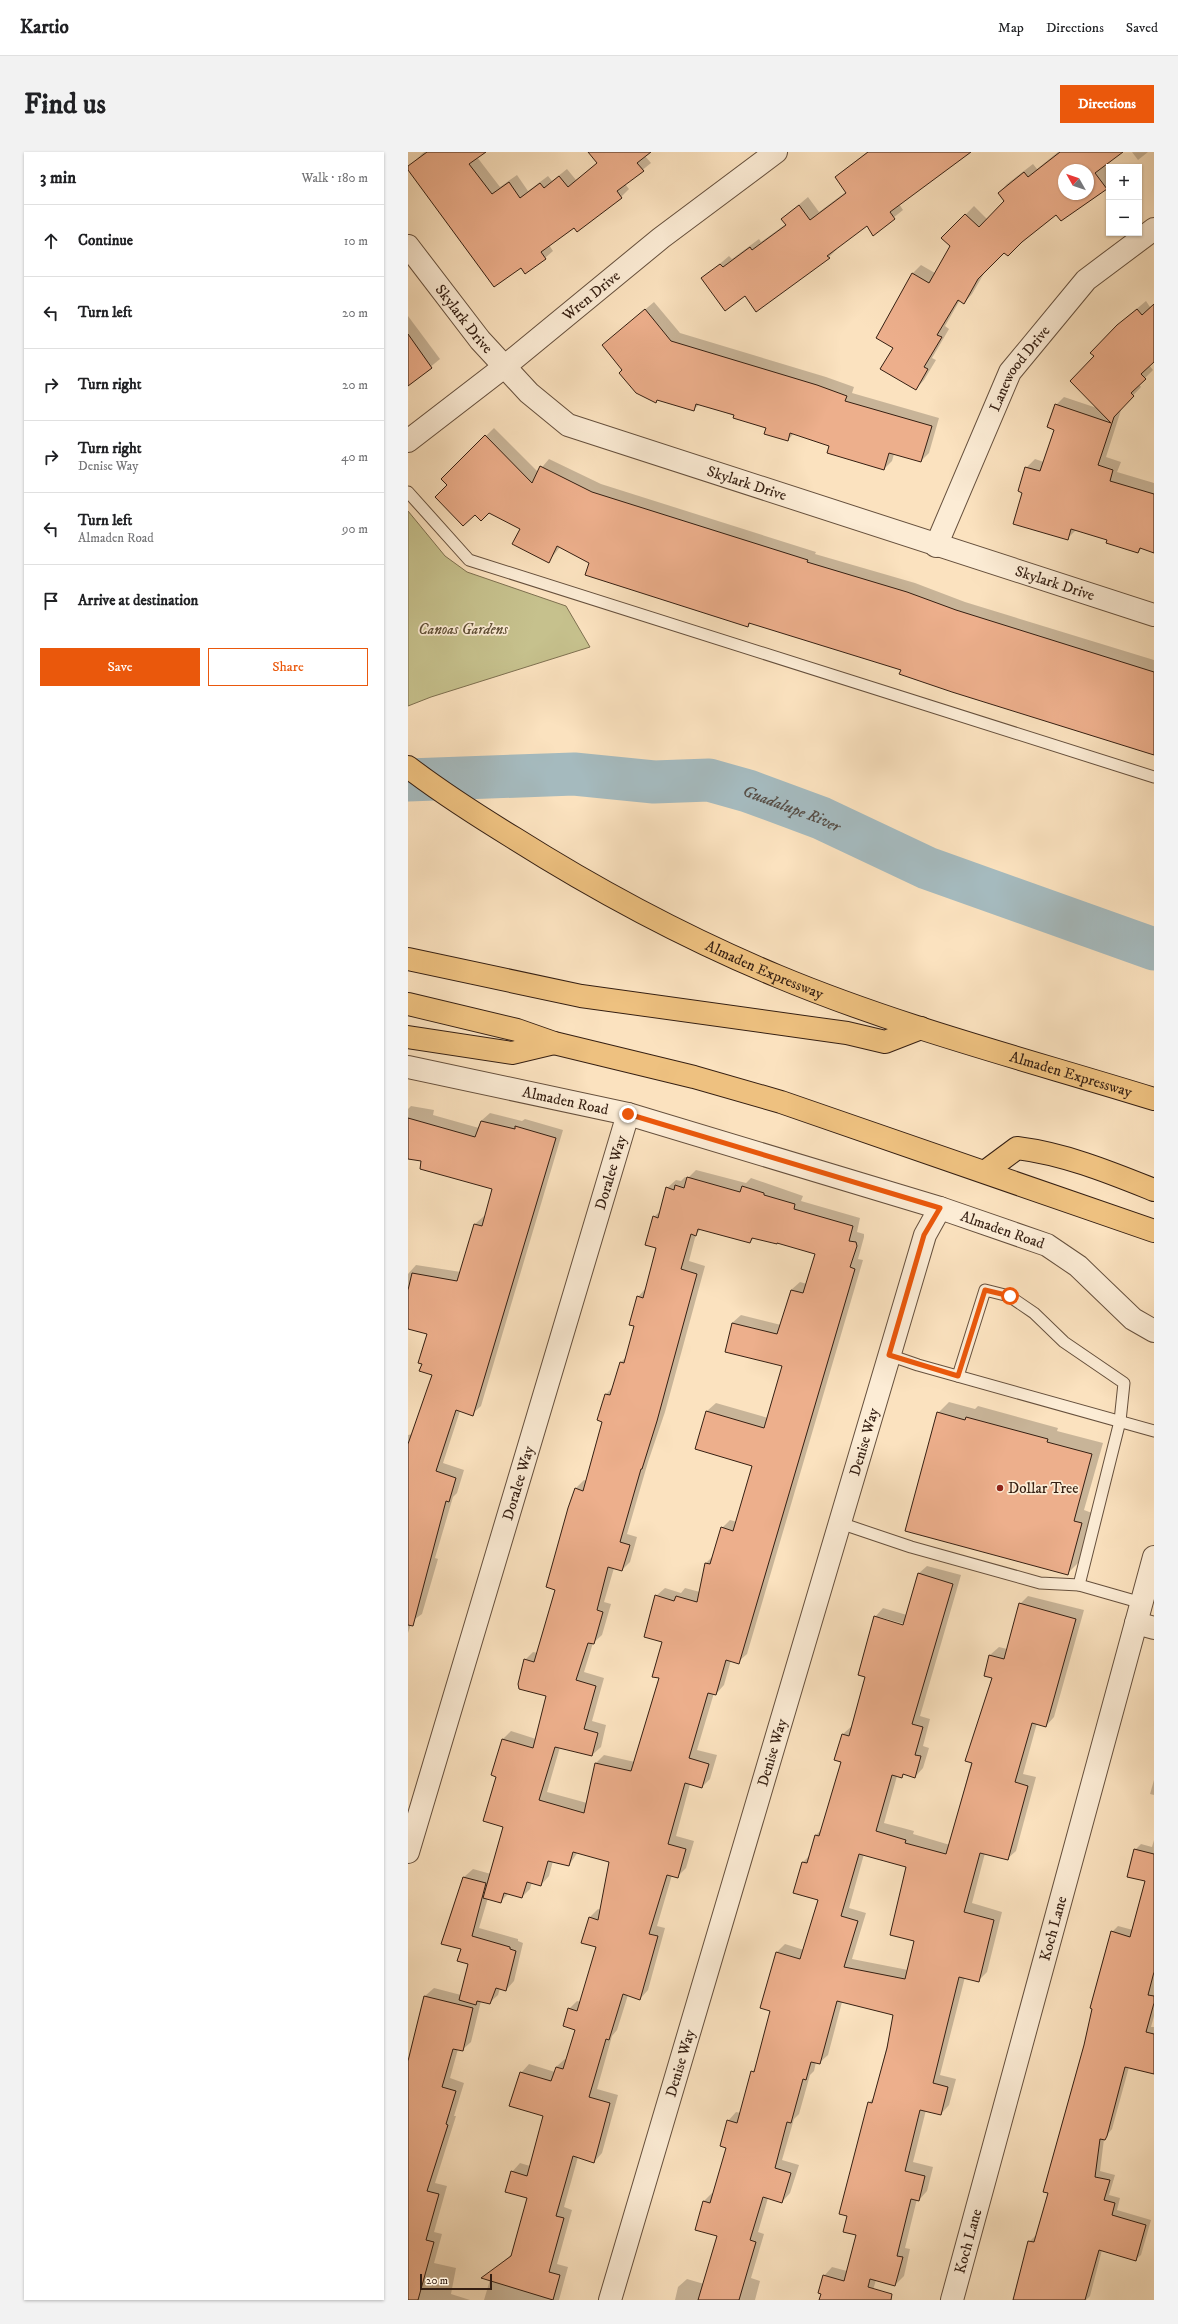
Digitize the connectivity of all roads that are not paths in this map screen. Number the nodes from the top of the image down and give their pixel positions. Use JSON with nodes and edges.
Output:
{"nodes":[{"id":1,"x":776,"y":152,"type":"edge"},
{"id":2,"x":1154,"y":229,"type":"edge"},
{"id":3,"x":408,"y":246,"type":"edge"},
{"id":4,"x":504,"y":367,"type":"junction"},
{"id":5,"x":408,"y":441,"type":"edge"},
{"id":6,"x":408,"y":492,"type":"edge"},
{"id":7,"x":936,"y":546,"type":"junction"},
{"id":8,"x":1154,"y":615,"type":"edge"},
{"id":9,"x":408,"y":767,"type":"edge"},
{"id":10,"x":1154,"y":777,"type":"edge"},
{"id":11,"x":408,"y":959,"type":"edge"},
{"id":12,"x":408,"y":1004,"type":"edge"},
{"id":13,"x":921,"y":1028,"type":"junction"},
{"id":14,"x":408,"y":1037,"type":"edge"},
{"id":15,"x":554,"y":1043,"type":"junction"},
{"id":16,"x":408,"y":1067,"type":"edge"},
{"id":17,"x":1154,"y":1099,"type":"edge"},
{"id":18,"x":628,"y":1114,"type":"junction"},
{"id":19,"x":986,"y":1172,"type":"junction"},
{"id":20,"x":1154,"y":1190,"type":"edge"},
{"id":21,"x":940,"y":1208,"type":"junction"},
{"id":22,"x":1154,"y":1231,"type":"edge"},
{"id":23,"x":1154,"y":1331,"type":"edge"},
{"id":24,"x":889,"y":1355,"type":"junction"},
{"id":25,"x":958,"y":1376,"type":"junction"},
{"id":26,"x":1120,"y":1422,"type":"junction"},
{"id":27,"x":1154,"y":1431,"type":"edge"},
{"id":28,"x":840,"y":1523,"type":"junction"},
{"id":29,"x":1154,"y":1557,"type":"edge"},
{"id":30,"x":1079,"y":1585,"type":"junction"},
{"id":31,"x":1144,"y":1618,"type":"edge"},
{"id":32,"x":408,"y":1852,"type":"edge"},
{"id":33,"x":610,"y":2300,"type":"edge"},
{"id":34,"x":952,"y":2300,"type":"edge"}],
"edges":[{"from":1,"to":4,"type":"street","name":"Wren Drive"},
{"from":2,"to":7,"type":"street","name":"Lanewood Drive"},
{"from":3,"to":4,"type":"street","name":"Skylark Drive"},
{"from":4,"to":5,"type":"street","name":"Wren Drive"},
{"from":4,"to":7,"type":"street","name":"Skylark Drive"},
{"from":6,"to":10,"type":"lane"},
{"from":7,"to":8,"type":"street","name":"Skylark Drive"},
{"from":9,"to":13,"type":"main road","name":"Almaden Expressway"},
{"from":11,"to":13,"type":"main road"},
{"from":12,"to":15,"type":"main road"},
{"from":13,"to":17,"type":"main road","name":"Almaden Expressway"},
{"from":14,"to":15,"type":"main road"},
{"from":15,"to":19,"type":"main road"},
{"from":16,"to":18,"type":"street","name":"Almaden Road"},
{"from":18,"to":21,"type":"street","name":"Almaden Road"},
{"from":18,"to":32,"type":"street","name":"Doralee Way"},
{"from":19,"to":20,"type":"main road"},
{"from":19,"to":22,"type":"main road"},
{"from":21,"to":23,"type":"street","name":"Almaden Road"},
{"from":21,"to":24,"type":"street","name":"Denise Way"},
{"from":24,"to":25,"type":"lane"},
{"from":24,"to":28,"type":"street","name":"Denise Way"},
{"from":25,"to":26,"type":"lane"},
{"from":25,"to":26,"type":"lane"},
{"from":26,"to":27,"type":"lane"},
{"from":26,"to":30,"type":"lane"},
{"from":28,"to":30,"type":"lane"},
{"from":28,"to":33,"type":"street","name":"Denise Way"},
{"from":29,"to":31,"type":"street","name":"Koch Lane"},
{"from":30,"to":31,"type":"lane"},
{"from":31,"to":34,"type":"street","name":"Koch Lane"}]}
